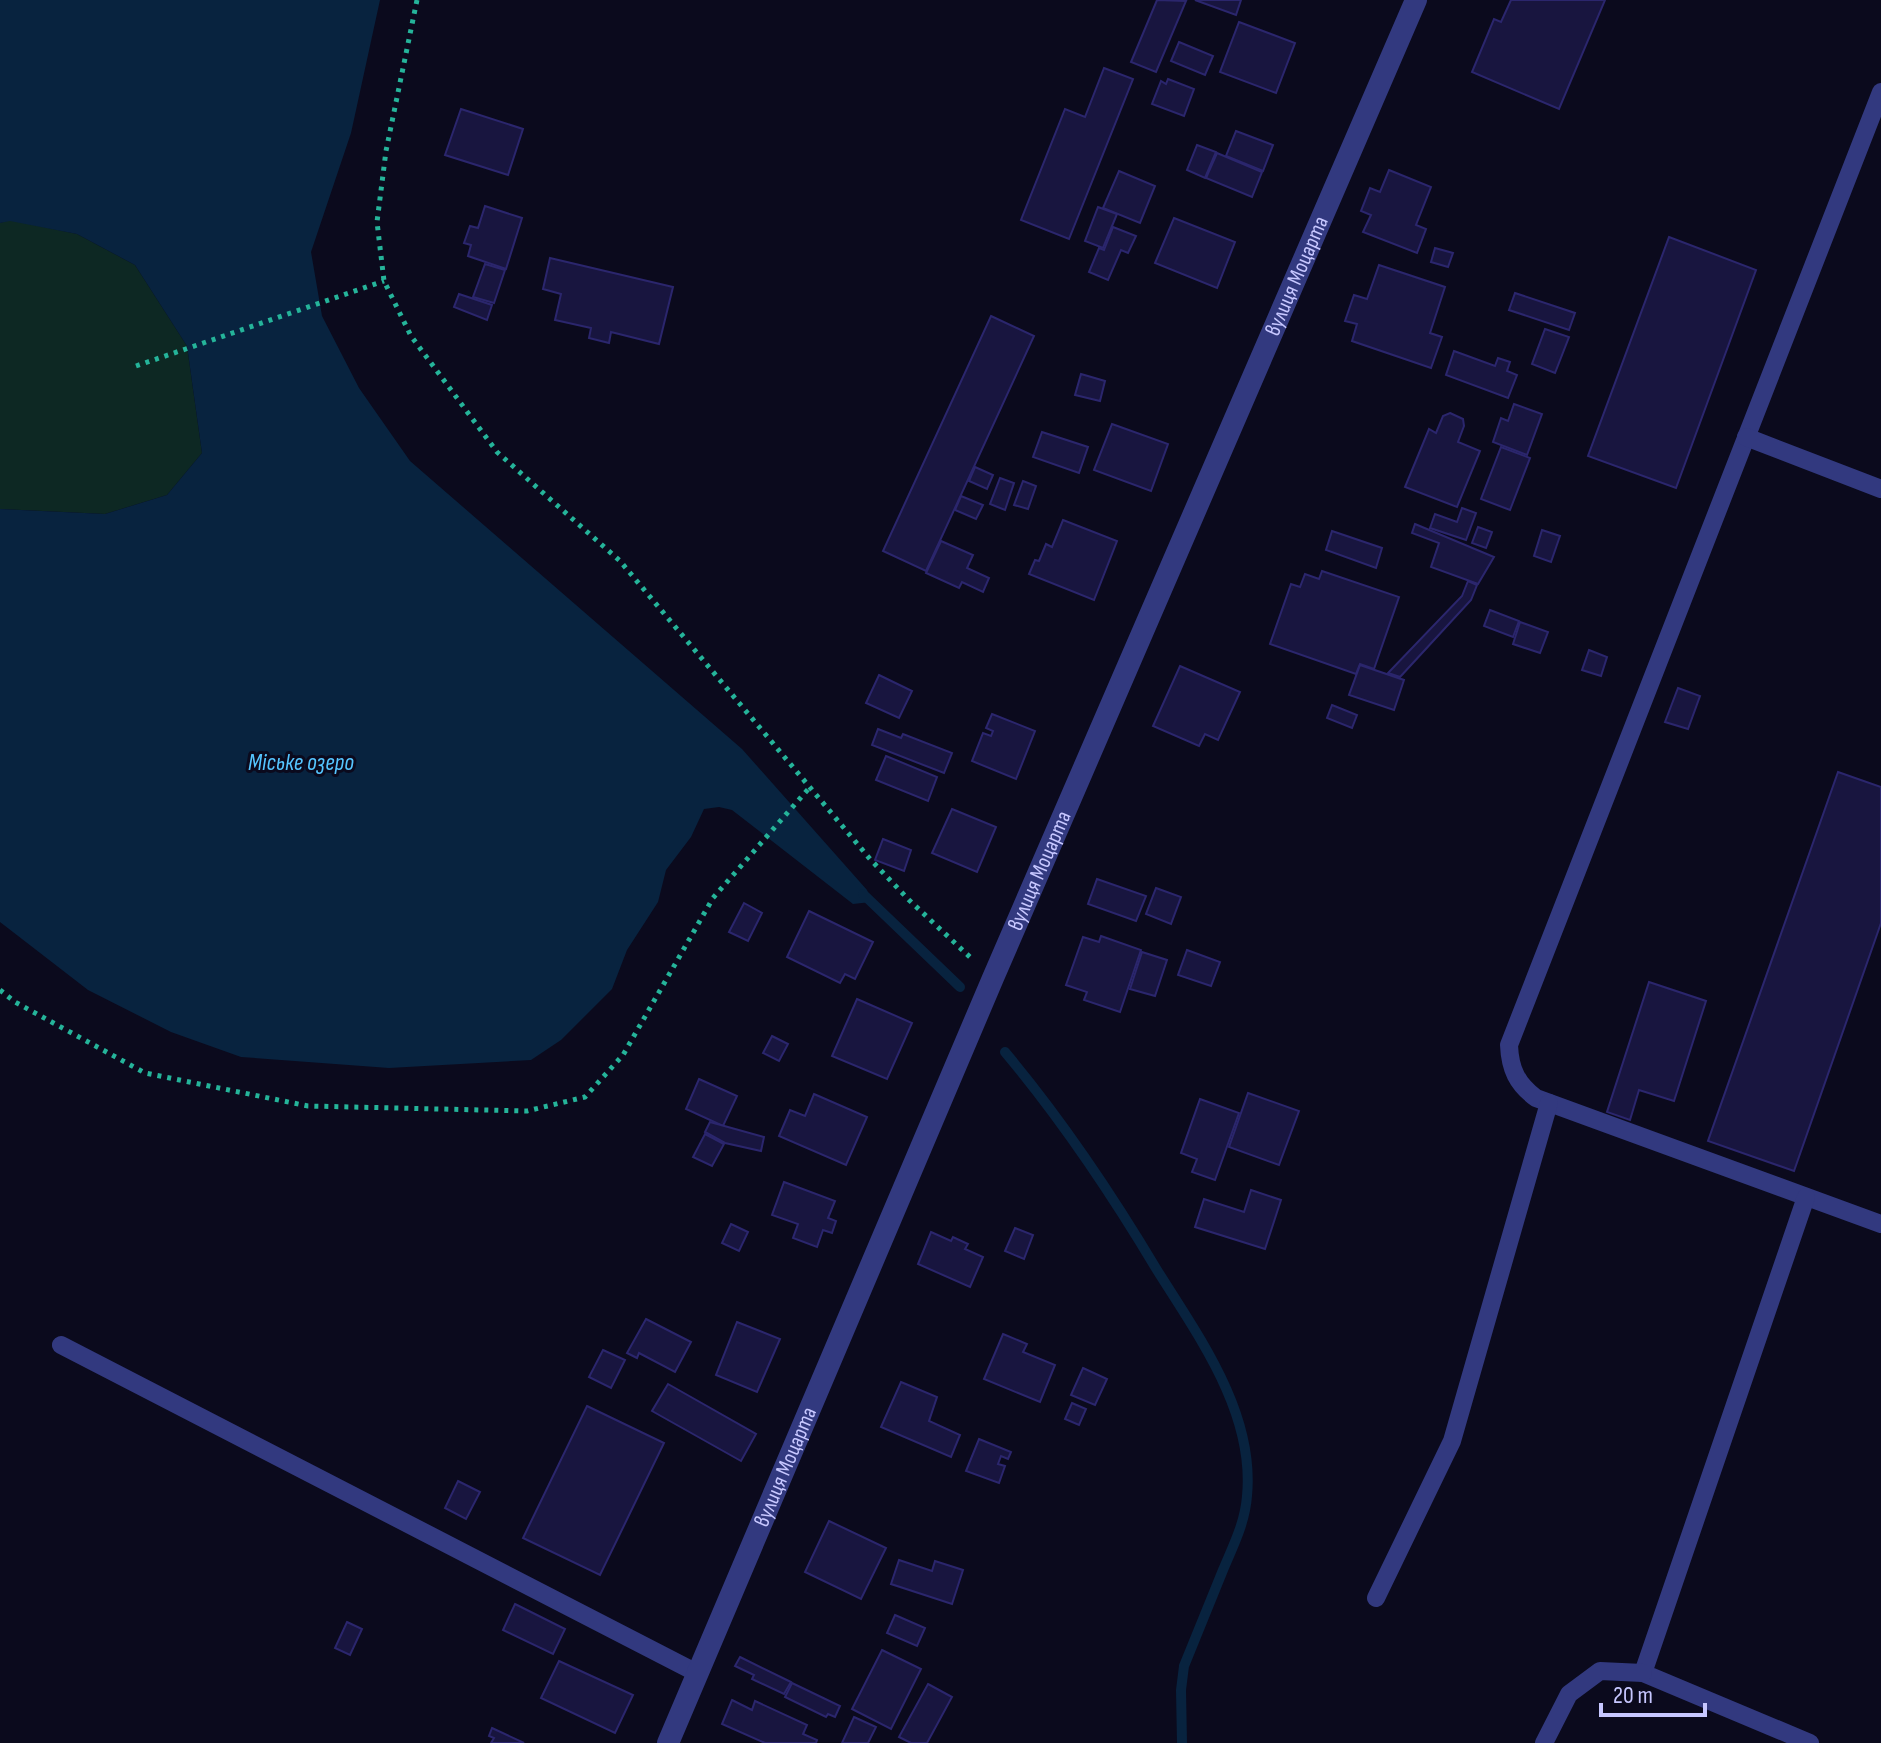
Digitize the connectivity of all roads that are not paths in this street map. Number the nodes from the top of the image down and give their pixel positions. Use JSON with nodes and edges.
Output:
{"nodes":[{"id":1,"x":1416,"y":0,"type":"edge"},
{"id":2,"x":1881,"y":92,"type":"edge"},
{"id":3,"x":1746,"y":437,"type":"junction"},
{"id":4,"x":1881,"y":489,"type":"edge"},
{"id":5,"x":1549,"y":1103,"type":"junction"},
{"id":6,"x":1806,"y":1197,"type":"junction"},
{"id":7,"x":1881,"y":1224,"type":"edge"},
{"id":8,"x":61,"y":1345,"type":"dead end"},
{"id":9,"x":1376,"y":1598,"type":"dead end"},
{"id":10,"x":697,"y":1673,"type":"junction"},
{"id":11,"x":1643,"y":1673,"type":"junction"},
{"id":12,"x":668,"y":1743,"type":"edge"},
{"id":13,"x":1544,"y":1743,"type":"edge"},
{"id":14,"x":1810,"y":1743,"type":"edge"}],
"edges":[{"from":1,"to":10,"type":"street","name":"вулиця Моцарта"},
{"from":2,"to":3,"type":"lane"},
{"from":3,"to":4,"type":"lane"},
{"from":3,"to":5,"type":"lane"},
{"from":5,"to":6,"type":"lane"},
{"from":5,"to":9,"type":"lane"},
{"from":6,"to":7,"type":"lane"},
{"from":6,"to":11,"type":"lane"},
{"from":8,"to":10,"type":"lane"},
{"from":10,"to":12,"type":"street","name":"вулиця Моцарта"},
{"from":11,"to":13,"type":"lane"},
{"from":11,"to":14,"type":"lane"}]}
